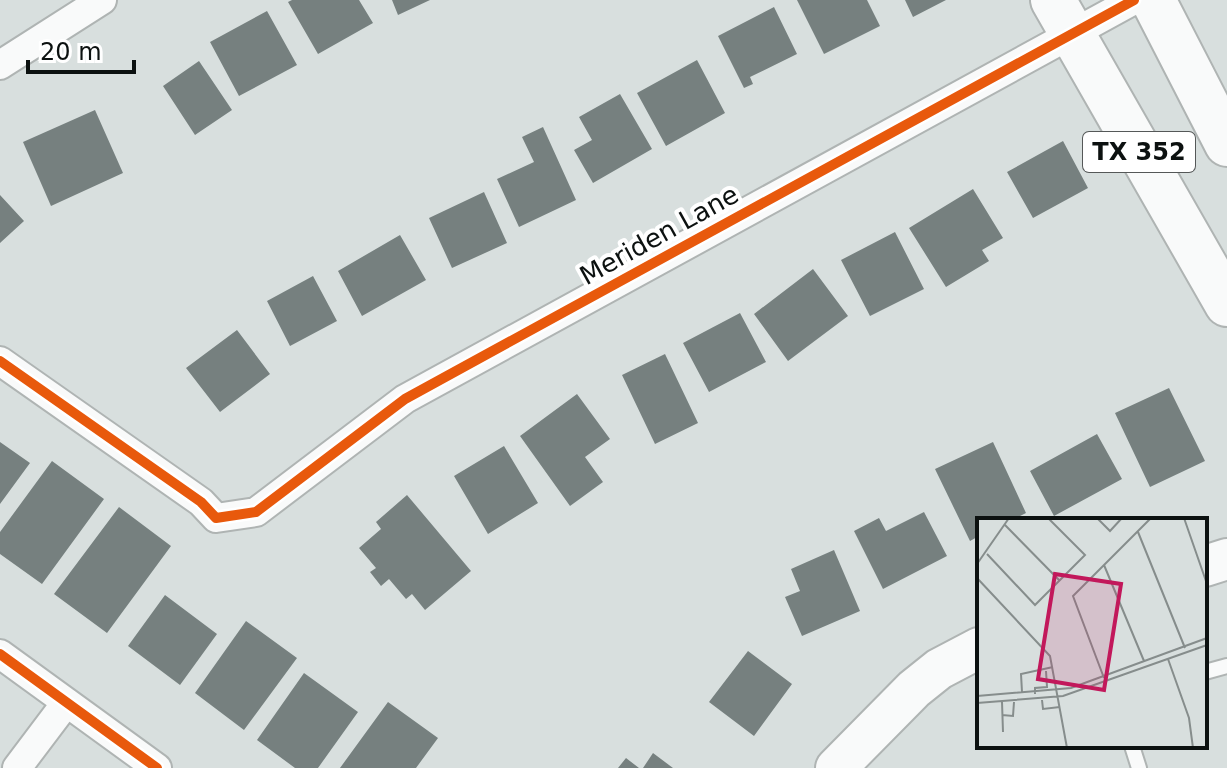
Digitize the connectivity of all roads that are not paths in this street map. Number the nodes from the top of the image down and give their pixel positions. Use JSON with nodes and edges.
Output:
{"nodes":[{"id":1,"x":102,"y":0,"type":"edge"},
{"id":2,"x":1134,"y":0,"type":"edge"},
{"id":3,"x":1153,"y":0,"type":"edge"},
{"id":4,"x":1062,"y":18,"type":"edge"},
{"id":5,"x":0,"y":65,"type":"edge"},
{"id":6,"x":1227,"y":144,"type":"edge"},
{"id":7,"x":1227,"y":304,"type":"edge"},
{"id":8,"x":0,"y":361,"type":"edge"},
{"id":9,"x":1227,"y":559,"type":"edge"},
{"id":10,"x":1207,"y":565,"type":"edge"},
{"id":11,"x":977,"y":649,"type":"edge"},
{"id":12,"x":0,"y":654,"type":"edge"},
{"id":13,"x":1227,"y":666,"type":"edge"},
{"id":14,"x":1207,"y":671,"type":"edge"},
{"id":15,"x":66,"y":703,"type":"junction"},
{"id":16,"x":1133,"y":748,"type":"edge"},
{"id":17,"x":17,"y":768,"type":"edge"},
{"id":18,"x":157,"y":768,"type":"edge"},
{"id":19,"x":836,"y":768,"type":"edge"},
{"id":20,"x":1139,"y":768,"type":"edge"}],
"edges":[{"from":1,"to":5,"type":"street"},
{"from":2,"to":4,"type":"street","name":"Meriden Lane"},
{"from":3,"to":6,"type":"main road","number":"TX 352"},
{"from":4,"to":7,"type":"main road","number":"TX 352"},
{"from":4,"to":8,"type":"street","name":"Meriden Lane"},
{"from":9,"to":10,"type":"street"},
{"from":11,"to":19,"type":"street"},
{"from":12,"to":15,"type":"street"},
{"from":13,"to":14,"type":"lane"},
{"from":15,"to":17,"type":"street"},
{"from":15,"to":18,"type":"street"},
{"from":16,"to":20,"type":"lane"}]}
